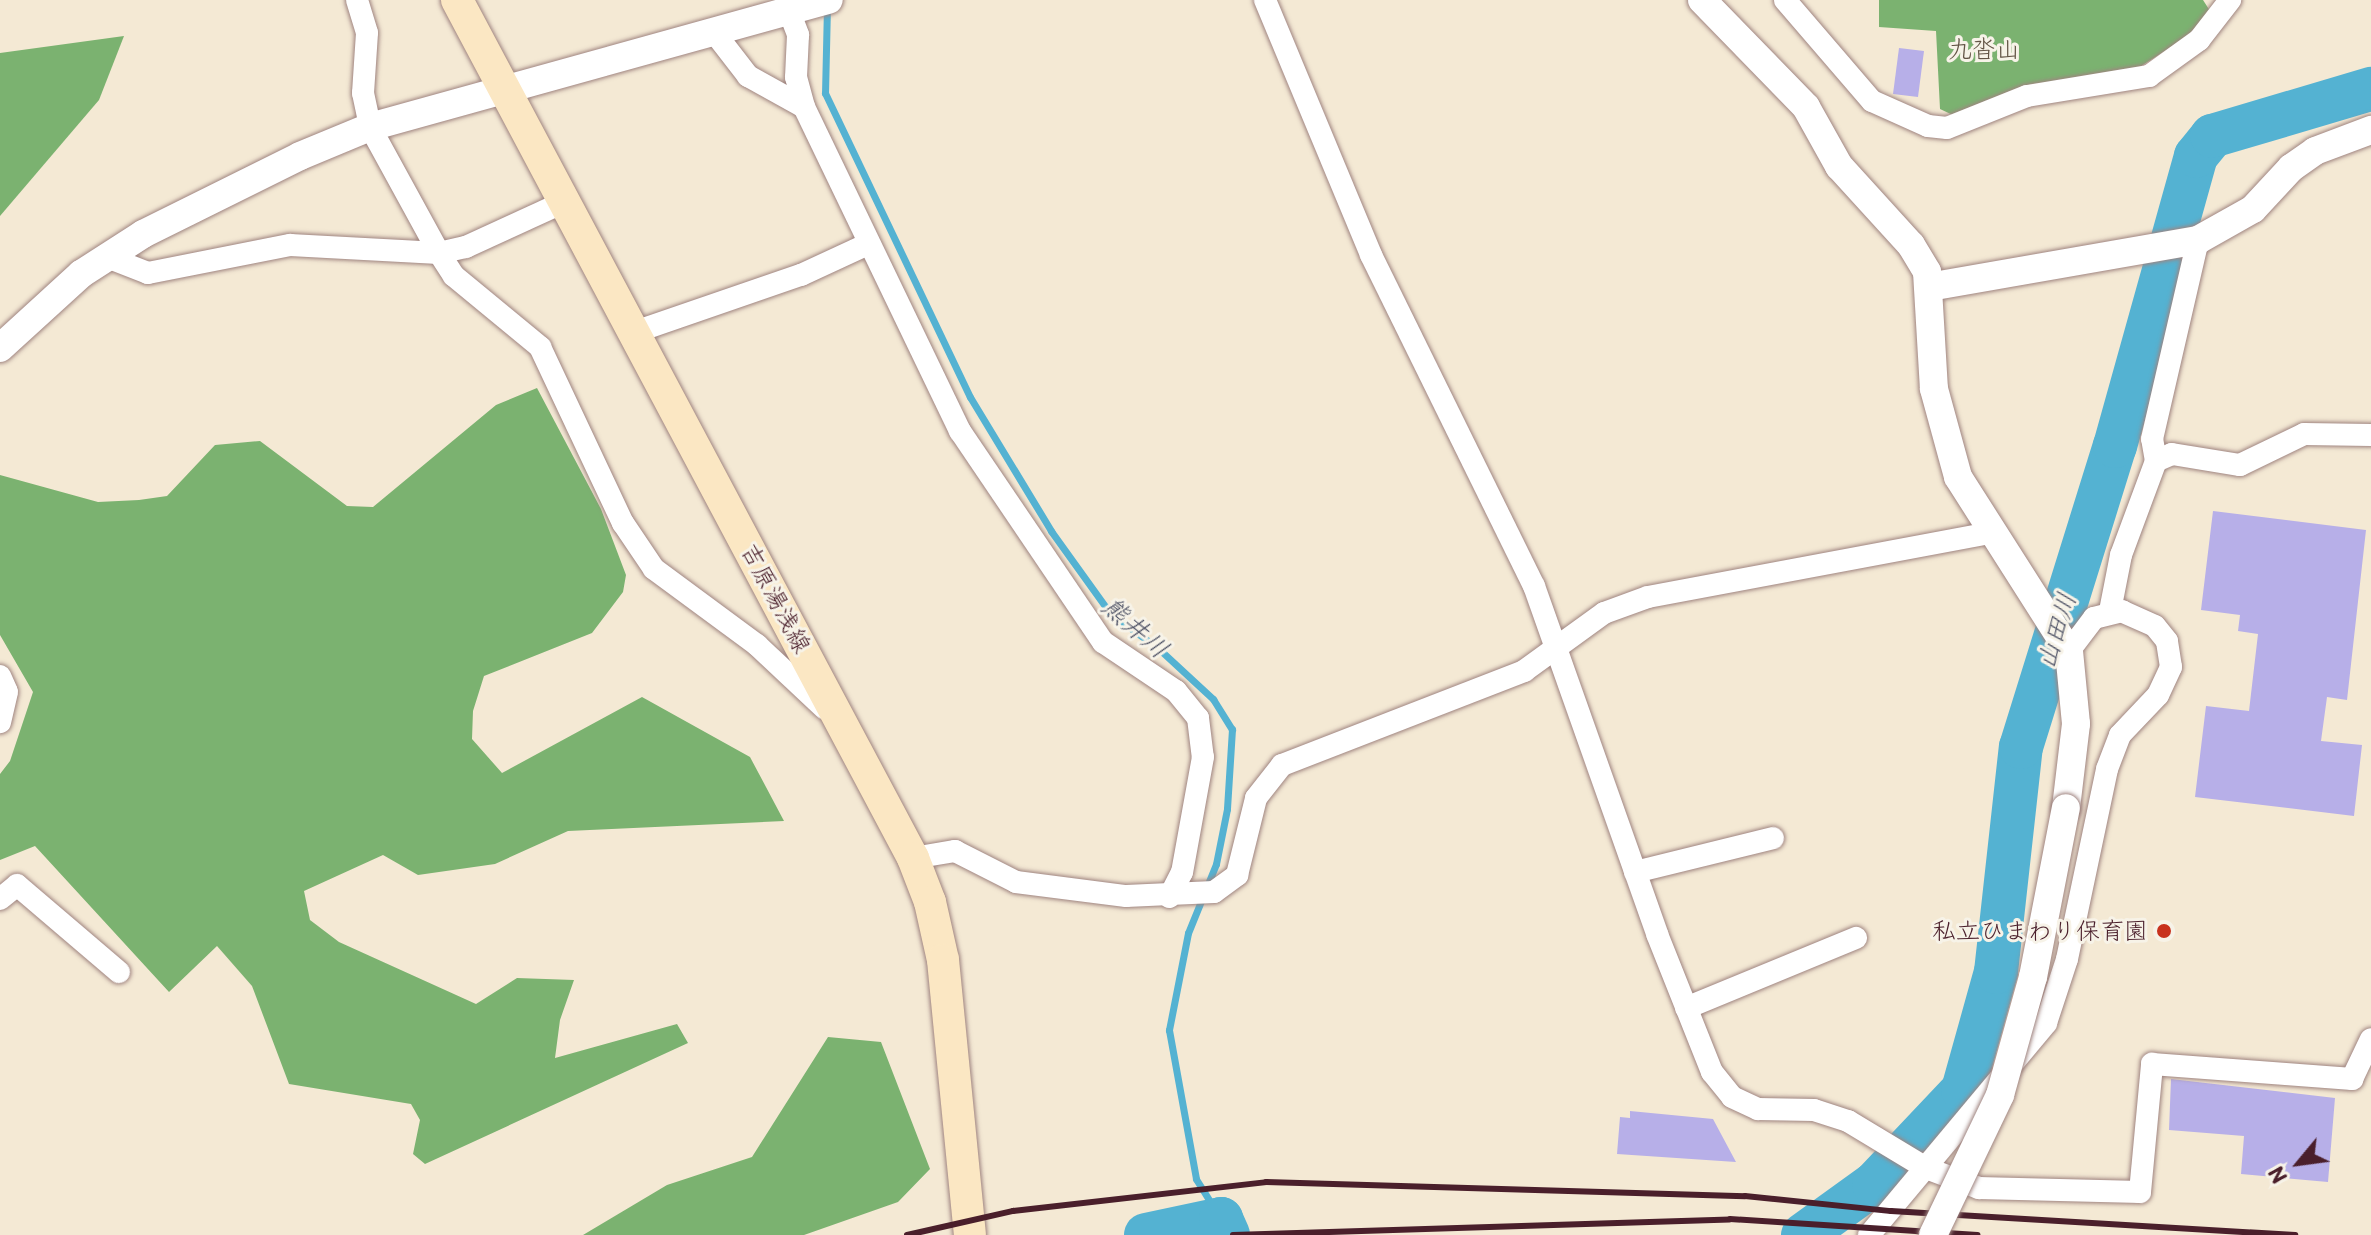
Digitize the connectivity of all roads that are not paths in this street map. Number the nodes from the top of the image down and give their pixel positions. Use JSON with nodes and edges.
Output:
{"nodes":[{"id":1,"x":357,"y":0,"type":"edge"},
{"id":2,"x":457,"y":0,"type":"edge"},
{"id":3,"x":1265,"y":0,"type":"edge"},
{"id":4,"x":1702,"y":0,"type":"edge"},
{"id":5,"x":1785,"y":0,"type":"edge"},
{"id":6,"x":2230,"y":0,"type":"edge"},
{"id":7,"x":807,"y":6,"type":"edge"},
{"id":8,"x":714,"y":32,"type":"junction"},
{"id":9,"x":502,"y":89,"type":"junction"},
{"id":10,"x":804,"y":107,"type":"junction"},
{"id":11,"x":370,"y":127,"type":"junction"},
{"id":12,"x":2371,"y":130,"type":"edge"},
{"id":13,"x":566,"y":201,"type":"junction"},
{"id":14,"x":2198,"y":240,"type":"junction"},
{"id":15,"x":866,"y":245,"type":"junction"},
{"id":16,"x":439,"y":253,"type":"junction"},
{"id":17,"x":107,"y":257,"type":"junction"},
{"id":18,"x":1929,"y":287,"type":"junction"},
{"id":19,"x":635,"y":332,"type":"junction"},
{"id":20,"x":0,"y":348,"type":"edge"},
{"id":21,"x":2371,"y":435,"type":"edge"},
{"id":22,"x":2156,"y":461,"type":"junction"},
{"id":23,"x":1991,"y":533,"type":"junction"},
{"id":24,"x":2110,"y":611,"type":"junction"},
{"id":25,"x":1559,"y":648,"type":"junction"},
{"id":26,"x":2069,"y":651,"type":"junction"},
{"id":27,"x":0,"y":676,"type":"edge"},
{"id":28,"x":0,"y":722,"type":"edge"},
{"id":29,"x":845,"y":728,"type":"junction"},
{"id":30,"x":1773,"y":838,"type":"dead end"},
{"id":31,"x":913,"y":858,"type":"junction"},
{"id":32,"x":1635,"y":872,"type":"junction"},
{"id":33,"x":1169,"y":897,"type":"junction"},
{"id":34,"x":0,"y":899,"type":"edge"},
{"id":35,"x":1856,"y":938,"type":"dead end"},
{"id":36,"x":119,"y":972,"type":"dead end"},
{"id":37,"x":1686,"y":1008,"type":"junction"},
{"id":38,"x":2371,"y":1039,"type":"edge"},
{"id":39,"x":1926,"y":1168,"type":"junction"},
{"id":40,"x":970,"y":1235,"type":"edge"},
{"id":41,"x":1869,"y":1235,"type":"edge"},
{"id":42,"x":1933,"y":1235,"type":"edge"}],
"edges":[{"from":1,"to":11,"type":"street"},
{"from":2,"to":9,"type":"main road","name":"吉原湯浅線"},
{"from":3,"to":25,"type":"street"},
{"from":4,"to":18,"type":"street"},
{"from":5,"to":6,"type":"street"},
{"from":7,"to":8,"type":"street"},
{"from":7,"to":10,"type":"street"},
{"from":8,"to":9,"type":"street"},
{"from":8,"to":10,"type":"street"},
{"from":9,"to":11,"type":"street"},
{"from":9,"to":13,"type":"main road","name":"吉原湯浅線"},
{"from":10,"to":15,"type":"street"},
{"from":11,"to":16,"type":"street"},
{"from":11,"to":17,"type":"street"},
{"from":12,"to":14,"type":"street"},
{"from":13,"to":16,"type":"street"},
{"from":13,"to":19,"type":"main road","name":"吉原湯浅線"},
{"from":14,"to":18,"type":"street"},
{"from":14,"to":22,"type":"street"},
{"from":15,"to":19,"type":"street"},
{"from":15,"to":33,"type":"street"},
{"from":16,"to":17,"type":"street"},
{"from":16,"to":29,"type":"street"},
{"from":17,"to":20,"type":"street"},
{"from":18,"to":23,"type":"street"},
{"from":19,"to":29,"type":"main road","name":"吉原湯浅線"},
{"from":21,"to":22,"type":"street"},
{"from":22,"to":24,"type":"street"},
{"from":23,"to":25,"type":"street"},
{"from":23,"to":26,"type":"street"},
{"from":24,"to":26,"type":"street"},
{"from":24,"to":39,"type":"street"},
{"from":25,"to":32,"type":"street"},
{"from":25,"to":33,"type":"street"},
{"from":26,"to":42,"type":"street","bridge":true},
{"from":27,"to":28,"type":"street"},
{"from":29,"to":31,"type":"main road","name":"吉原湯浅線"},
{"from":30,"to":32,"type":"street"},
{"from":31,"to":33,"type":"street"},
{"from":31,"to":40,"type":"main road","name":"吉原湯浅線"},
{"from":32,"to":37,"type":"street"},
{"from":34,"to":36,"type":"street"},
{"from":35,"to":37,"type":"street"},
{"from":37,"to":39,"type":"street"},
{"from":38,"to":39,"type":"street"},
{"from":39,"to":41,"type":"street"}]}
